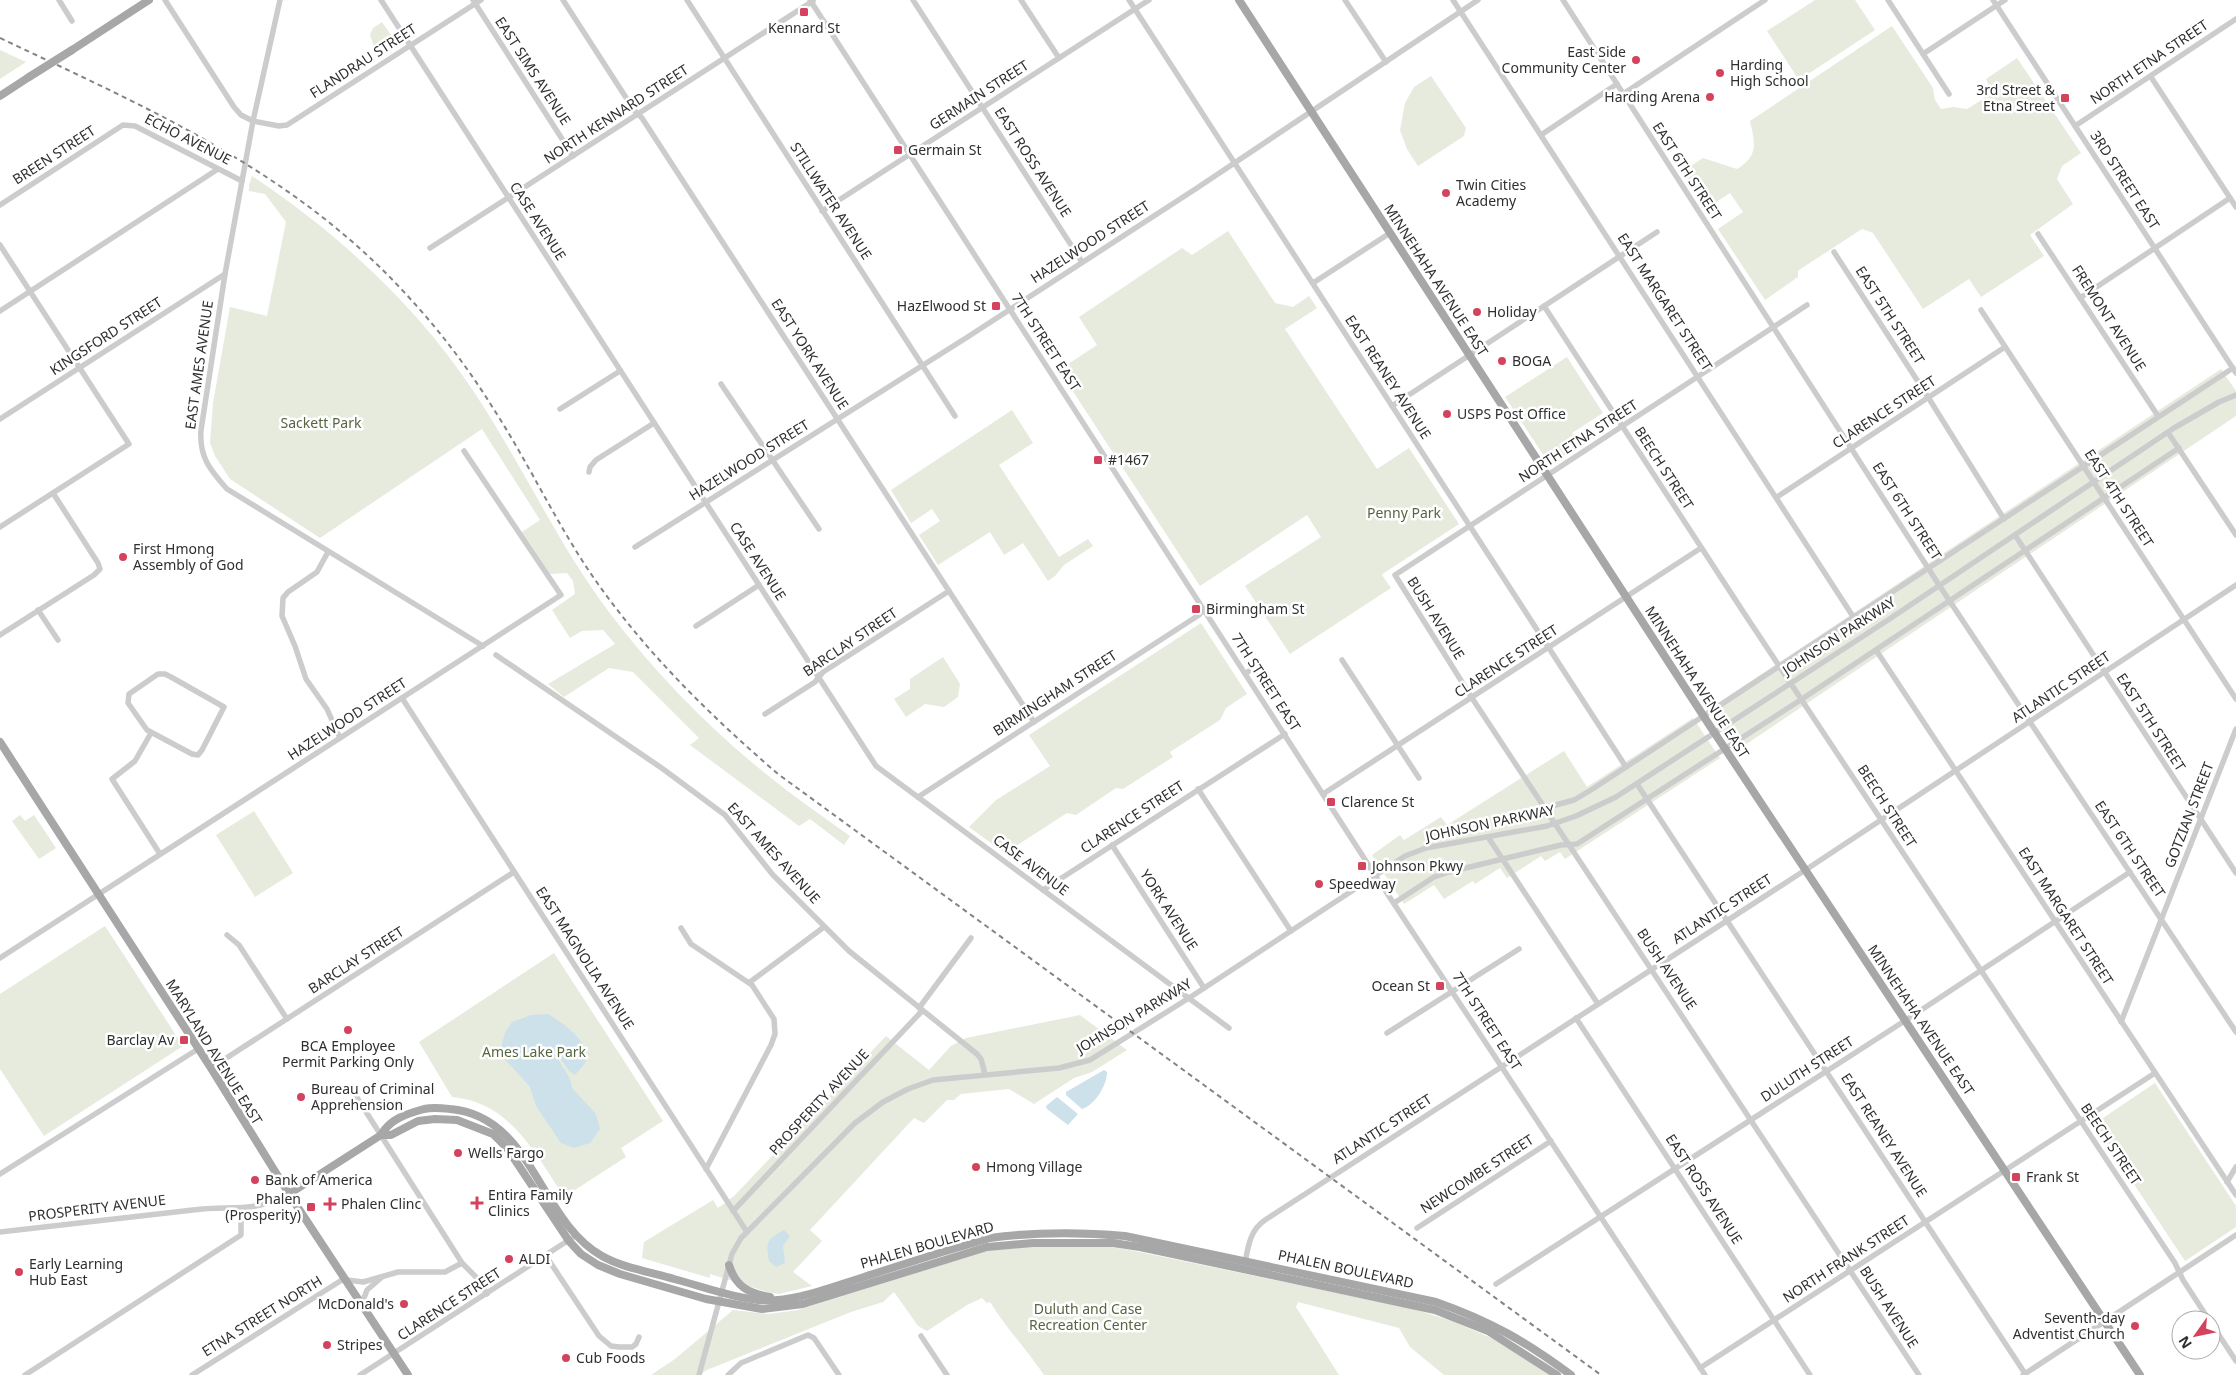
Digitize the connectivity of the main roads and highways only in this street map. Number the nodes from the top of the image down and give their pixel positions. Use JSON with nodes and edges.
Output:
{"nodes":[{"id":1,"x":149,"y":0,"type":"edge"},
{"id":2,"x":1239,"y":0,"type":"edge"},
{"id":3,"x":0,"y":96,"type":"edge"},
{"id":4,"x":0,"y":742,"type":"edge"},
{"id":5,"x":380,"y":1135,"type":"junction"},
{"id":6,"x":289,"y":1194,"type":"junction"},
{"id":7,"x":1245,"y":1264,"type":"junction"},
{"id":8,"x":729,"y":1265,"type":"road end"},
{"id":9,"x":804,"y":1295,"type":"junction"},
{"id":10,"x":408,"y":1375,"type":"edge"},
{"id":11,"x":1557,"y":1375,"type":"edge"},
{"id":12,"x":1571,"y":1375,"type":"edge"},
{"id":13,"x":2140,"y":1375,"type":"edge"}],
"edges":[{"from":1,"to":3,"type":"main road","bridge":true},
{"from":2,"to":13,"type":"main road","name":"MINNEHAHA AVENUE EAST"},
{"from":4,"to":6,"type":"main road","name":"MARYLAND AVENUE EAST"},
{"from":5,"to":6,"type":"main road","name":"PHALEN BOULEVARD"},
{"from":5,"to":7,"type":"main road","name":"PHALEN BOULEVARD"},
{"from":5,"to":9,"type":"main road","name":"PHALEN BOULEVARD"},
{"from":6,"to":10,"type":"main road","name":"MARYLAND AVENUE EAST"},
{"from":7,"to":9,"type":"main road","name":"PHALEN BOULEVARD"},
{"from":7,"to":11,"type":"main road","name":"PHALEN BOULEVARD"},
{"from":7,"to":12,"type":"main road","name":"PHALEN BOULEVARD"},
{"from":8,"to":9,"type":"main road"}]}
